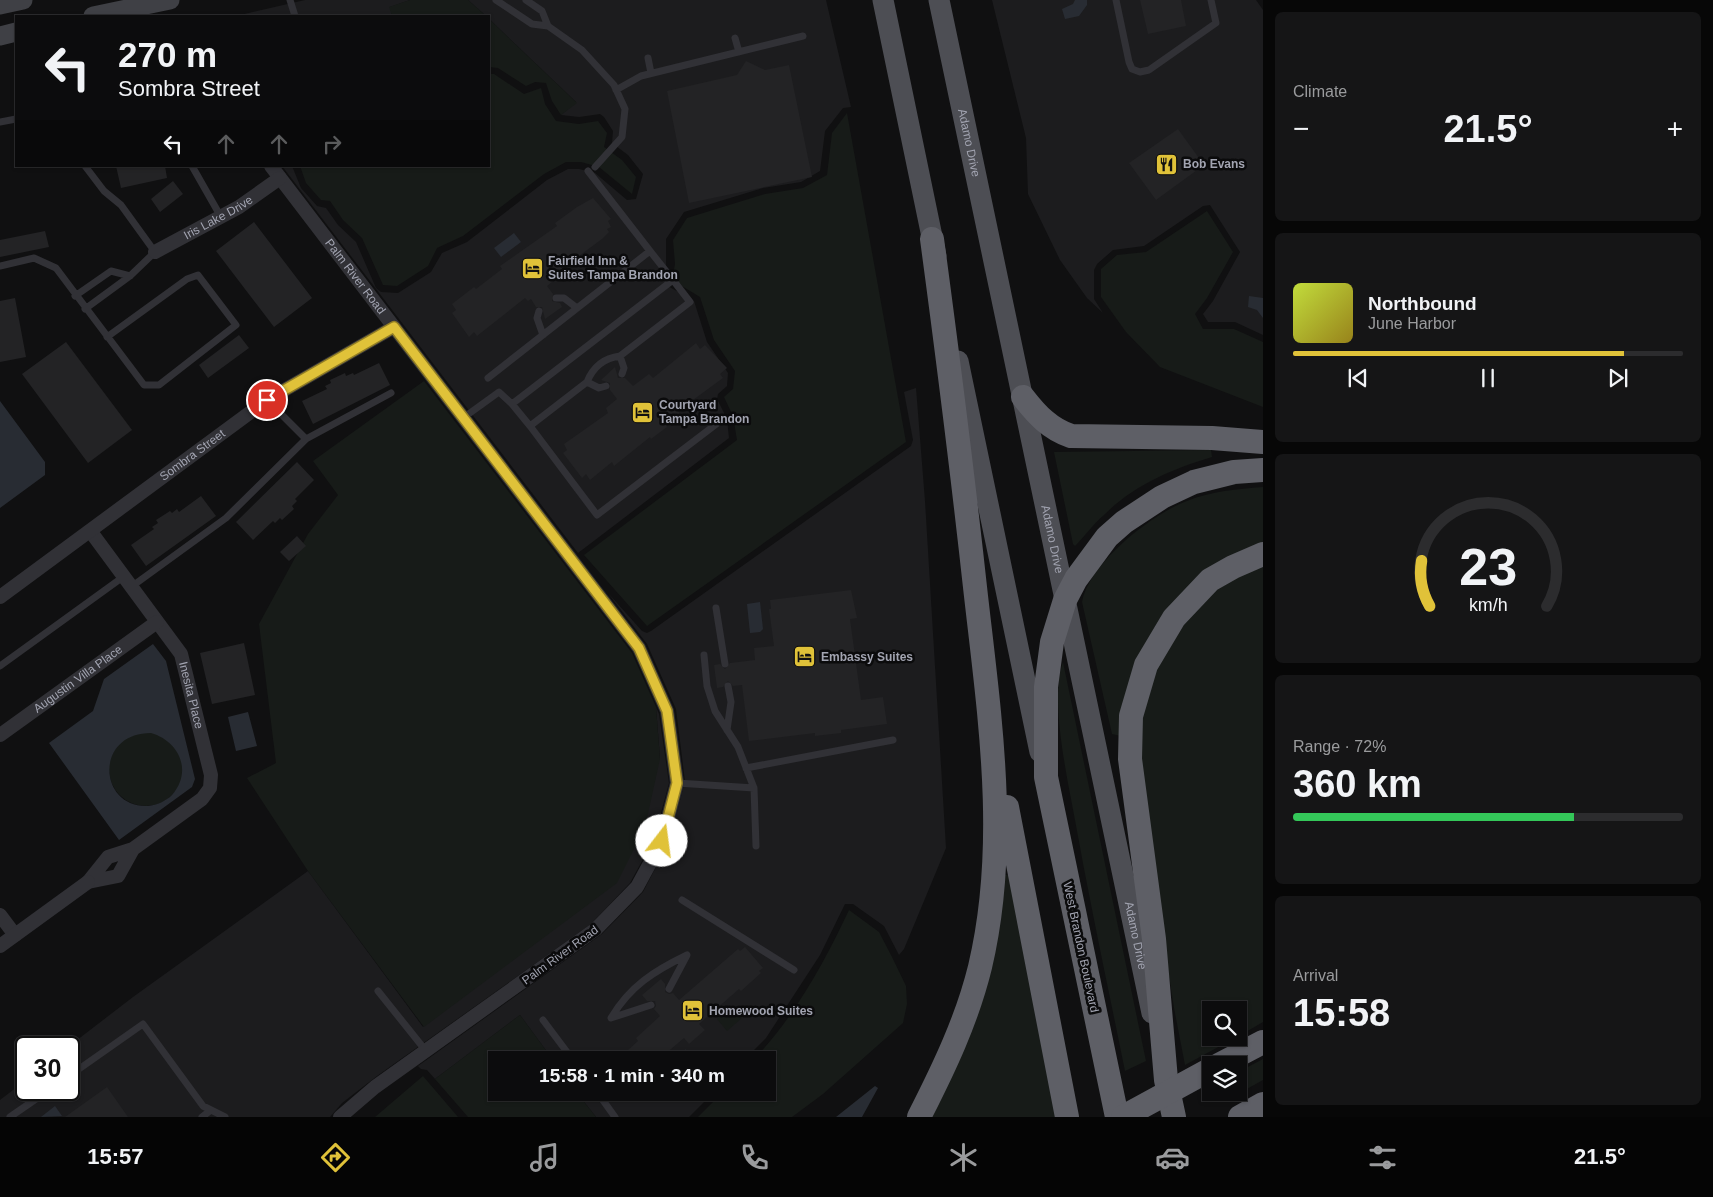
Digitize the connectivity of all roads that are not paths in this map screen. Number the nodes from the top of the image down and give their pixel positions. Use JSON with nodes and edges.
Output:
{"nodes":[{"id":1,"x":23,"y":0,"type":"edge"},
{"id":2,"x":170,"y":0,"type":"edge"},
{"id":3,"x":290,"y":0,"type":"edge"},
{"id":4,"x":496,"y":0,"type":"edge"},
{"id":5,"x":526,"y":0,"type":"edge"},
{"id":6,"x":883,"y":0,"type":"edge"},
{"id":7,"x":939,"y":0,"type":"edge"},
{"id":8,"x":1116,"y":0,"type":"edge"},
{"id":9,"x":1211,"y":0,"type":"edge"},
{"id":10,"x":0,"y":5,"type":"edge"},
{"id":11,"x":149,"y":7,"type":"edge"},
{"id":12,"x":98,"y":15,"type":"edge"},
{"id":13,"x":295,"y":15,"type":"edge"},
{"id":14,"x":548,"y":26,"type":"junction"},
{"id":15,"x":15,"y":32,"type":"edge"},
{"id":16,"x":0,"y":36,"type":"edge"},
{"id":17,"x":803,"y":36,"type":"dead end"},
{"id":18,"x":735,"y":38,"type":"dead end"},
{"id":19,"x":739,"y":52,"type":"junction"},
{"id":20,"x":648,"y":58,"type":"dead end"},
{"id":21,"x":651,"y":74,"type":"junction"},
{"id":22,"x":616,"y":90,"type":"junction"},
{"id":23,"x":15,"y":119,"type":"edge"},
{"id":24,"x":0,"y":122,"type":"edge"},
{"id":25,"x":86,"y":167,"type":"edge"},
{"id":26,"x":193,"y":167,"type":"edge"},
{"id":27,"x":272,"y":167,"type":"edge"},
{"id":28,"x":595,"y":167,"type":"dead end"},
{"id":29,"x":588,"y":171,"type":"dead end"},
{"id":30,"x":280,"y":178,"type":"junction"},
{"id":31,"x":221,"y":217,"type":"junction"},
{"id":32,"x":932,"y":239,"type":"junction"},
{"id":33,"x":650,"y":251,"type":"junction"},
{"id":34,"x":155,"y":252,"type":"junction"},
{"id":35,"x":0,"y":266,"type":"edge"},
{"id":36,"x":130,"y":276,"type":"junction"},
{"id":37,"x":673,"y":280,"type":"junction"},
{"id":38,"x":75,"y":296,"type":"junction"},
{"id":39,"x":556,"y":298,"type":"dead end"},
{"id":40,"x":577,"y":308,"type":"junction"},
{"id":41,"x":85,"y":309,"type":"junction"},
{"id":42,"x":539,"y":311,"type":"dead end"},
{"id":43,"x":394,"y":327,"type":"junction"},
{"id":44,"x":543,"y":335,"type":"junction"},
{"id":45,"x":107,"y":337,"type":"junction"},
{"id":46,"x":620,"y":356,"type":"junction"},
{"id":47,"x":622,"y":374,"type":"dead end"},
{"id":48,"x":488,"y":378,"type":"dead end"},
{"id":49,"x":587,"y":382,"type":"junction"},
{"id":50,"x":606,"y":386,"type":"dead end"},
{"id":51,"x":391,"y":393,"type":"dead end"},
{"id":52,"x":1023,"y":397,"type":"junction"},
{"id":53,"x":267,"y":400,"type":"junction"},
{"id":54,"x":512,"y":404,"type":"junction"},
{"id":55,"x":463,"y":418,"type":"junction"},
{"id":56,"x":718,"y":422,"type":"dead end"},
{"id":57,"x":530,"y":426,"type":"junction"},
{"id":58,"x":306,"y":439,"type":"junction"},
{"id":59,"x":1263,"y":442,"type":"edge"},
{"id":60,"x":1263,"y":470,"type":"edge"},
{"id":61,"x":90,"y":532,"type":"junction"},
{"id":62,"x":1263,"y":554,"type":"edge"},
{"id":63,"x":127,"y":582,"type":"junction"},
{"id":64,"x":0,"y":597,"type":"edge"},
{"id":65,"x":1065,"y":600,"type":"junction"},
{"id":66,"x":716,"y":608,"type":"dead end"},
{"id":67,"x":156,"y":622,"type":"junction"},
{"id":68,"x":704,"y":655,"type":"dead end"},
{"id":69,"x":725,"y":664,"type":"dead end"},
{"id":70,"x":0,"y":666,"type":"edge"},
{"id":71,"x":728,"y":686,"type":"dead end"},
{"id":72,"x":989,"y":715,"type":"junction"},
{"id":73,"x":727,"y":730,"type":"junction"},
{"id":74,"x":0,"y":735,"type":"edge"},
{"id":75,"x":893,"y":740,"type":"dead end"},
{"id":76,"x":746,"y":768,"type":"junction"},
{"id":77,"x":1046,"y":777,"type":"junction"},
{"id":78,"x":677,"y":783,"type":"junction"},
{"id":79,"x":754,"y":788,"type":"junction"},
{"id":80,"x":756,"y":846,"type":"dead end"},
{"id":81,"x":133,"y":849,"type":"junction"},
{"id":82,"x":88,"y":882,"type":"junction"},
{"id":83,"x":682,"y":900,"type":"dead end"},
{"id":84,"x":0,"y":915,"type":"edge"},
{"id":85,"x":15,"y":935,"type":"junction"},
{"id":86,"x":0,"y":946,"type":"edge"},
{"id":87,"x":794,"y":970,"type":"dead end"},
{"id":88,"x":669,"y":989,"type":"dead end"},
{"id":89,"x":378,"y":991,"type":"dead end"},
{"id":90,"x":651,"y":1005,"type":"dead end"},
{"id":91,"x":543,"y":1020,"type":"dead end"},
{"id":92,"x":1263,"y":1042,"type":"edge"},
{"id":93,"x":426,"y":1051,"type":"junction"},
{"id":94,"x":566,"y":1051,"type":"edge"},
{"id":95,"x":1236,"y":1056,"type":"edge"},
{"id":96,"x":80,"y":1068,"type":"edge"},
{"id":97,"x":1202,"y":1074,"type":"edge"},
{"id":98,"x":1166,"y":1080,"type":"junction"},
{"id":99,"x":33,"y":1101,"type":"edge"},
{"id":100,"x":603,"y":1101,"type":"edge"},
{"id":101,"x":1263,"y":1104,"type":"edge"},
{"id":102,"x":211,"y":1110,"type":"junction"},
{"id":103,"x":10,"y":1117,"type":"edge"},
{"id":104,"x":202,"y":1117,"type":"edge"},
{"id":105,"x":225,"y":1117,"type":"edge"},
{"id":106,"x":340,"y":1117,"type":"edge"},
{"id":107,"x":615,"y":1117,"type":"edge"},
{"id":108,"x":919,"y":1117,"type":"edge"},
{"id":109,"x":1066,"y":1117,"type":"edge"},
{"id":110,"x":1116,"y":1117,"type":"edge"},
{"id":111,"x":1123,"y":1117,"type":"edge"},
{"id":112,"x":1174,"y":1117,"type":"edge"},
{"id":113,"x":1240,"y":1117,"type":"edge"}],
"edges":[{"from":1,"to":10,"type":"street"},
{"from":2,"to":11,"type":"street"},
{"from":3,"to":13,"type":"lane"},
{"from":4,"to":14,"type":"lane"},
{"from":5,"to":14,"type":"lane"},
{"from":6,"to":32,"type":"main road"},
{"from":7,"to":52,"type":"main road","name":"Adamo Drive"},
{"from":8,"to":9,"type":"lane"},
{"from":11,"to":12,"type":"street"},
{"from":14,"to":22,"type":"lane"},
{"from":15,"to":16,"type":"street"},
{"from":17,"to":19,"type":"lane"},
{"from":18,"to":19,"type":"lane"},
{"from":19,"to":21,"type":"lane"},
{"from":20,"to":21,"type":"lane"},
{"from":21,"to":22,"type":"lane"},
{"from":22,"to":28,"type":"lane"},
{"from":23,"to":24,"type":"lane"},
{"from":25,"to":34,"type":"lane"},
{"from":26,"to":31,"type":"lane"},
{"from":27,"to":30,"type":"street","name":"Palm River Road"},
{"from":29,"to":33,"type":"lane"},
{"from":30,"to":31,"type":"street","name":"Iris Lake Drive"},
{"from":30,"to":43,"type":"street","name":"Palm River Road"},
{"from":31,"to":34,"type":"street","name":"Iris Lake Drive"},
{"from":32,"to":72,"type":"highway"},
{"from":32,"to":77,"type":"main road"},
{"from":33,"to":37,"type":"lane"},
{"from":33,"to":40,"type":"lane"},
{"from":34,"to":36,"type":"lane"},
{"from":35,"to":38,"type":"lane"},
{"from":36,"to":38,"type":"lane"},
{"from":36,"to":41,"type":"lane"},
{"from":37,"to":46,"type":"lane"},
{"from":37,"to":54,"type":"lane"},
{"from":38,"to":41,"type":"lane"},
{"from":39,"to":40,"type":"lane"},
{"from":40,"to":44,"type":"lane"},
{"from":41,"to":45,"type":"lane"},
{"from":42,"to":44,"type":"lane"},
{"from":43,"to":53,"type":"street","name":"Sombra Street"},
{"from":43,"to":55,"type":"street","name":"Palm River Road"},
{"from":44,"to":48,"type":"lane"},
{"from":45,"to":45,"type":"lane"},
{"from":46,"to":47,"type":"lane"},
{"from":46,"to":49,"type":"lane"},
{"from":49,"to":50,"type":"lane"},
{"from":49,"to":57,"type":"lane"},
{"from":51,"to":58,"type":"lane"},
{"from":52,"to":59,"type":"highway"},
{"from":52,"to":65,"type":"main road","name":"Adamo Drive"},
{"from":53,"to":58,"type":"lane"},
{"from":53,"to":61,"type":"street","name":"Sombra Street"},
{"from":54,"to":55,"type":"lane"},
{"from":54,"to":57,"type":"lane"},
{"from":55,"to":78,"type":"street","name":"Palm River Road"},
{"from":56,"to":57,"type":"lane"},
{"from":58,"to":63,"type":"lane"},
{"from":60,"to":65,"type":"highway","name":"West Brandon Boulevard"},
{"from":61,"to":63,"type":"street","name":"Inesita Place"},
{"from":61,"to":64,"type":"street","name":"Sombra Street"},
{"from":62,"to":98,"type":"highway"},
{"from":63,"to":67,"type":"street","name":"Inesita Place"},
{"from":63,"to":70,"type":"lane"},
{"from":65,"to":77,"type":"highway","name":"West Brandon Boulevard"},
{"from":65,"to":98,"type":"main road","name":"Adamo Drive"},
{"from":66,"to":69,"type":"lane"},
{"from":67,"to":74,"type":"street","name":"Augustin Villa Place"},
{"from":67,"to":81,"type":"street","name":"Inesita Place"},
{"from":68,"to":73,"type":"lane"},
{"from":71,"to":73,"type":"lane"},
{"from":72,"to":108,"type":"highway"},
{"from":72,"to":109,"type":"highway"},
{"from":73,"to":76,"type":"lane"},
{"from":75,"to":76,"type":"lane"},
{"from":76,"to":79,"type":"lane"},
{"from":77,"to":110,"type":"highway","name":"West Brandon Boulevard"},
{"from":78,"to":79,"type":"lane"},
{"from":78,"to":93,"type":"street","name":"Palm River Road"},
{"from":79,"to":80,"type":"lane"},
{"from":81,"to":82,"type":"street","name":"Inesita Place"},
{"from":81,"to":82,"type":"street","name":"Inesita Place"},
{"from":82,"to":85,"type":"street","name":"Inesita Place"},
{"from":83,"to":87,"type":"lane"},
{"from":84,"to":85,"type":"street"},
{"from":85,"to":86,"type":"street","name":"Inesita Place"},
{"from":88,"to":90,"type":"lane"},
{"from":89,"to":93,"type":"lane"},
{"from":91,"to":94,"type":"lane"},
{"from":92,"to":95,"type":"highway"},
{"from":93,"to":106,"type":"street","name":"Palm River Road"},
{"from":96,"to":102,"type":"lane"},
{"from":97,"to":111,"type":"highway","bridge":true},
{"from":98,"to":112,"type":"highway"},
{"from":99,"to":103,"type":"lane"},
{"from":100,"to":107,"type":"lane"},
{"from":101,"to":113,"type":"highway"},
{"from":102,"to":104,"type":"lane"},
{"from":102,"to":105,"type":"lane"}]}
